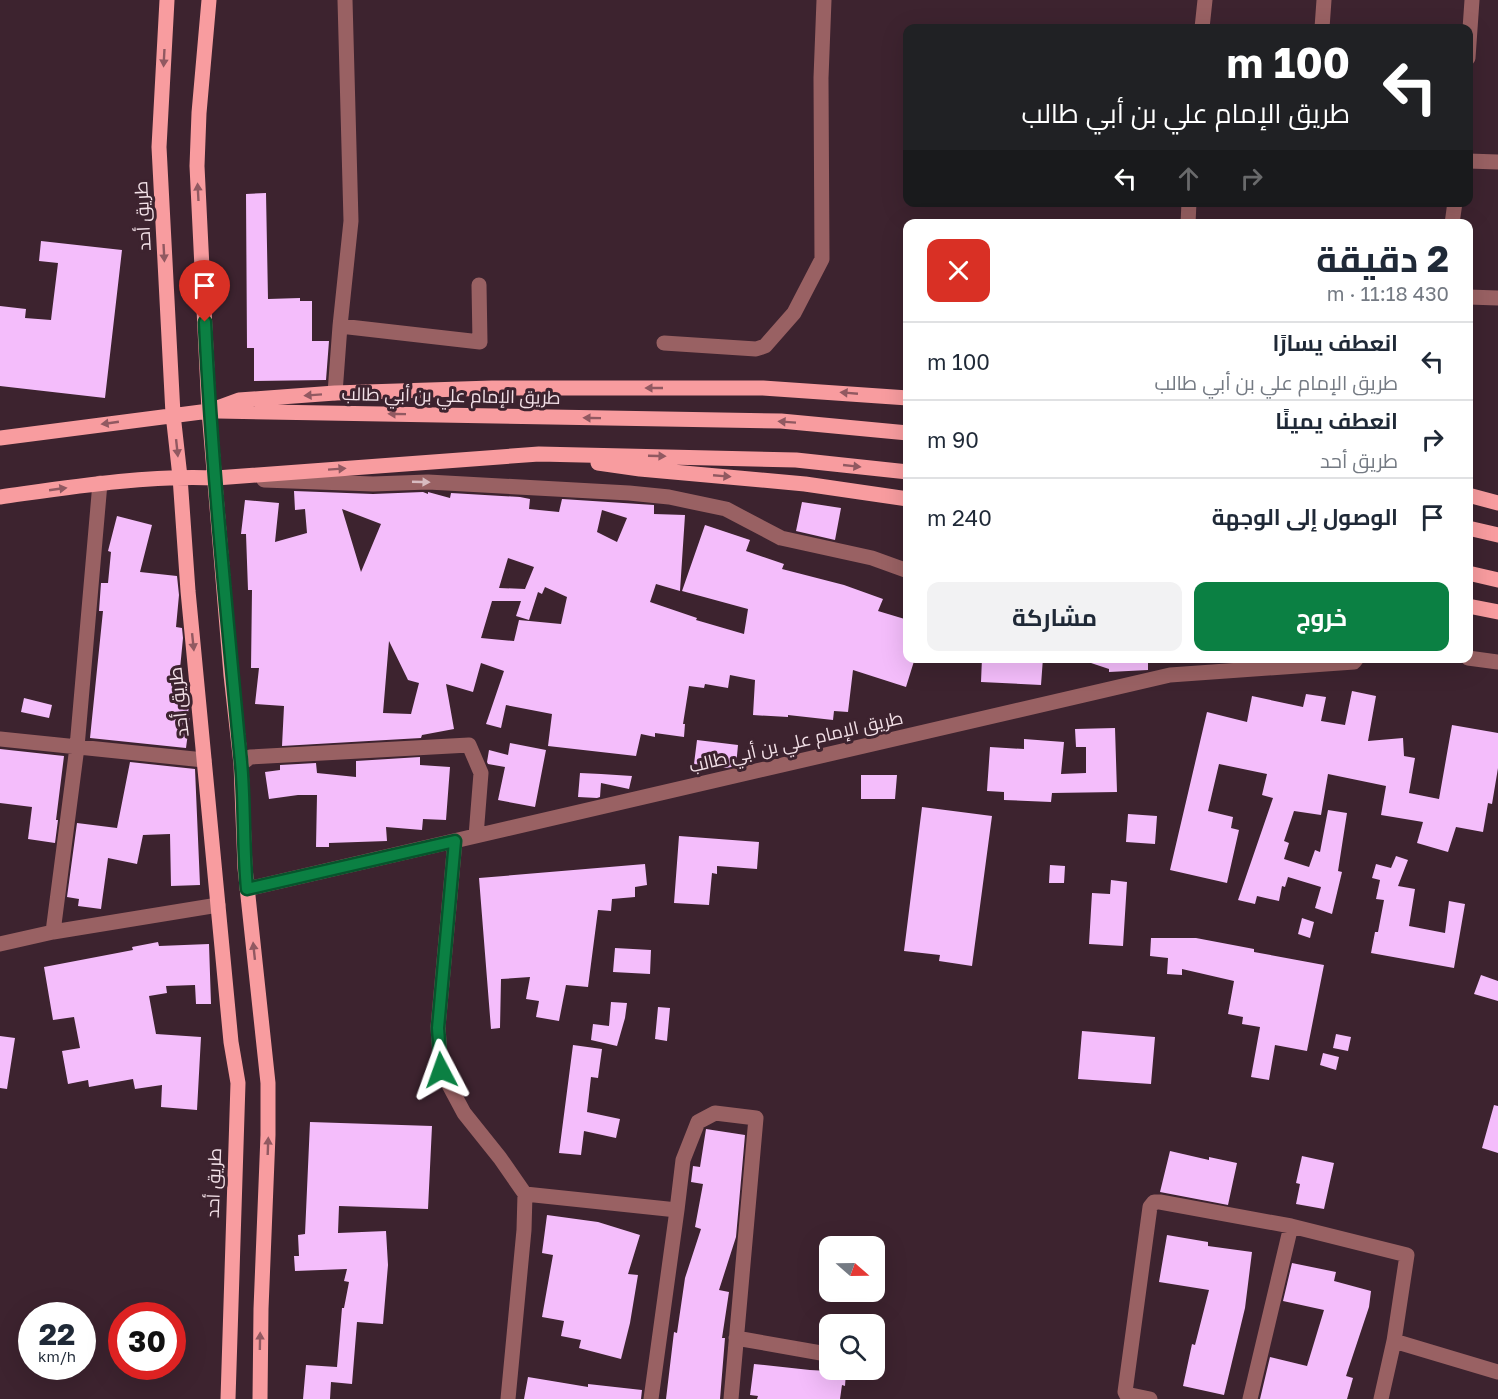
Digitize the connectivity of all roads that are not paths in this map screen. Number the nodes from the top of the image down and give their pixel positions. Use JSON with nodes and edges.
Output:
{"nodes":[{"id":1,"x":167,"y":0,"type":"edge"},
{"id":2,"x":209,"y":0,"type":"edge"},
{"id":3,"x":345,"y":0,"type":"edge"},
{"id":4,"x":824,"y":0,"type":"edge"},
{"id":5,"x":1205,"y":0,"type":"edge"},
{"id":6,"x":1324,"y":0,"type":"edge"},
{"id":7,"x":1472,"y":0,"type":"edge"},
{"id":8,"x":1202,"y":24,"type":"edge"},
{"id":9,"x":1322,"y":24,"type":"edge"},
{"id":10,"x":1470,"y":24,"type":"edge"},
{"id":11,"x":1473,"y":161,"type":"edge"},
{"id":12,"x":1498,"y":162,"type":"edge"},
{"id":13,"x":479,"y":285,"type":"dead end"},
{"id":14,"x":1473,"y":297,"type":"edge"},
{"id":15,"x":1498,"y":298,"type":"edge"},
{"id":16,"x":340,"y":326,"type":"junction"},
{"id":17,"x":664,"y":343,"type":"dead end"},
{"id":18,"x":336,"y":393,"type":"junction"},
{"id":19,"x":903,"y":398,"type":"edge"},
{"id":20,"x":209,"y":411,"type":"junction"},
{"id":21,"x":173,"y":414,"type":"junction"},
{"id":22,"x":903,"y":433,"type":"edge"},
{"id":23,"x":0,"y":438,"type":"edge"},
{"id":24,"x":539,"y":454,"type":"junction"},
{"id":25,"x":903,"y":471,"type":"edge"},
{"id":26,"x":180,"y":477,"type":"junction"},
{"id":27,"x":216,"y":478,"type":"junction"},
{"id":28,"x":100,"y":483,"type":"junction"},
{"id":29,"x":1473,"y":496,"type":"edge"},
{"id":30,"x":0,"y":497,"type":"edge"},
{"id":31,"x":903,"y":498,"type":"edge"},
{"id":32,"x":1498,"y":503,"type":"edge"},
{"id":33,"x":1473,"y":529,"type":"edge"},
{"id":34,"x":1498,"y":535,"type":"edge"},
{"id":35,"x":903,"y":569,"type":"edge"},
{"id":36,"x":1473,"y":574,"type":"edge"},
{"id":37,"x":1498,"y":580,"type":"edge"},
{"id":38,"x":1473,"y":607,"type":"edge"},
{"id":39,"x":1498,"y":612,"type":"edge"},
{"id":40,"x":1473,"y":659,"type":"edge"},
{"id":41,"x":1498,"y":662,"type":"edge"},
{"id":42,"x":1340,"y":663,"type":"edge"},
{"id":43,"x":0,"y":739,"type":"edge"},
{"id":44,"x":77,"y":747,"type":"junction"},
{"id":45,"x":204,"y":760,"type":"junction"},
{"id":46,"x":241,"y":764,"type":"junction"},
{"id":47,"x":476,"y":836,"type":"junction"},
{"id":48,"x":455,"y":841,"type":"junction"},
{"id":49,"x":247,"y":889,"type":"junction"},
{"id":50,"x":218,"y":904,"type":"junction"},
{"id":51,"x":53,"y":932,"type":"junction"},
{"id":52,"x":0,"y":944,"type":"edge"},
{"id":53,"x":525,"y":1194,"type":"junction"},
{"id":54,"x":677,"y":1210,"type":"junction"},
{"id":55,"x":1291,"y":1226,"type":"junction"},
{"id":56,"x":736,"y":1338,"type":"junction"},
{"id":57,"x":1394,"y":1341,"type":"junction"},
{"id":58,"x":819,"y":1353,"type":"edge"},
{"id":59,"x":1498,"y":1372,"type":"edge"},
{"id":60,"x":228,"y":1399,"type":"edge"},
{"id":61,"x":260,"y":1399,"type":"edge"},
{"id":62,"x":508,"y":1399,"type":"edge"},
{"id":63,"x":651,"y":1399,"type":"edge"},
{"id":64,"x":731,"y":1399,"type":"edge"},
{"id":65,"x":1150,"y":1399,"type":"edge"},
{"id":66,"x":1250,"y":1399,"type":"edge"},
{"id":67,"x":1381,"y":1399,"type":"edge"}],
"edges":[{"from":1,"to":21,"type":"main road","name":"طريق أحد","one_way":true},
{"from":20,"to":2,"type":"main road","one_way":true},
{"from":3,"to":16,"type":"street"},
{"from":4,"to":17,"type":"street"},
{"from":5,"to":8,"type":"street"},
{"from":6,"to":9,"type":"street"},
{"from":7,"to":10,"type":"street"},
{"from":11,"to":12,"type":"street"},
{"from":13,"to":16,"type":"street"},
{"from":14,"to":15,"type":"street"},
{"from":16,"to":18,"type":"street"},
{"from":19,"to":18,"type":"main road","one_way":true},
{"from":18,"to":20,"type":"main road","one_way":true},
{"from":20,"to":21,"type":"main road"},
{"from":22,"to":20,"type":"main road","name":"طريق الإمام علي بن أبي طالب","one_way":true},
{"from":20,"to":27,"type":"main road"},
{"from":21,"to":23,"type":"main road","one_way":true},
{"from":21,"to":26,"type":"main road","name":"طريق أحد","one_way":true},
{"from":24,"to":25,"type":"main road","one_way":true},
{"from":27,"to":24,"type":"main road","one_way":true},
{"from":24,"to":31,"type":"main road","one_way":true},
{"from":26,"to":27,"type":"main road"},
{"from":26,"to":28,"type":"main road"},
{"from":26,"to":45,"type":"main road","name":"طريق أحد","one_way":true},
{"from":27,"to":35,"type":"street","one_way":true},
{"from":27,"to":46,"type":"main road"},
{"from":30,"to":28,"type":"main road","one_way":true},
{"from":28,"to":44,"type":"street"},
{"from":29,"to":32,"type":"main road"},
{"from":33,"to":34,"type":"main road"},
{"from":36,"to":37,"type":"main road"},
{"from":38,"to":39,"type":"main road"},
{"from":40,"to":41,"type":"street"},
{"from":42,"to":47,"type":"street","name":"طريق الإمام علي بن أبي طالب"},
{"from":43,"to":44,"type":"street"},
{"from":44,"to":45,"type":"street"},
{"from":44,"to":51,"type":"street"},
{"from":45,"to":50,"type":"main road","name":"طريق أحد"},
{"from":46,"to":47,"type":"street"},
{"from":46,"to":49,"type":"main road"},
{"from":47,"to":48,"type":"street","name":"طريق الإمام علي بن أبي طالب"},
{"from":48,"to":49,"type":"street","name":"طريق الإمام علي بن أبي طالب"},
{"from":48,"to":53,"type":"street"},
{"from":61,"to":49,"type":"main road","one_way":true},
{"from":50,"to":51,"type":"street"},
{"from":50,"to":60,"type":"main road","name":"طريق أحد"},
{"from":51,"to":52,"type":"street"},
{"from":53,"to":54,"type":"street"},
{"from":53,"to":62,"type":"street"},
{"from":54,"to":56,"type":"street"},
{"from":54,"to":63,"type":"street"},
{"from":55,"to":57,"type":"street"},
{"from":55,"to":65,"type":"street"},
{"from":55,"to":66,"type":"street"},
{"from":56,"to":58,"type":"street"},
{"from":56,"to":64,"type":"street"},
{"from":57,"to":59,"type":"street"},
{"from":57,"to":67,"type":"street"}]}
